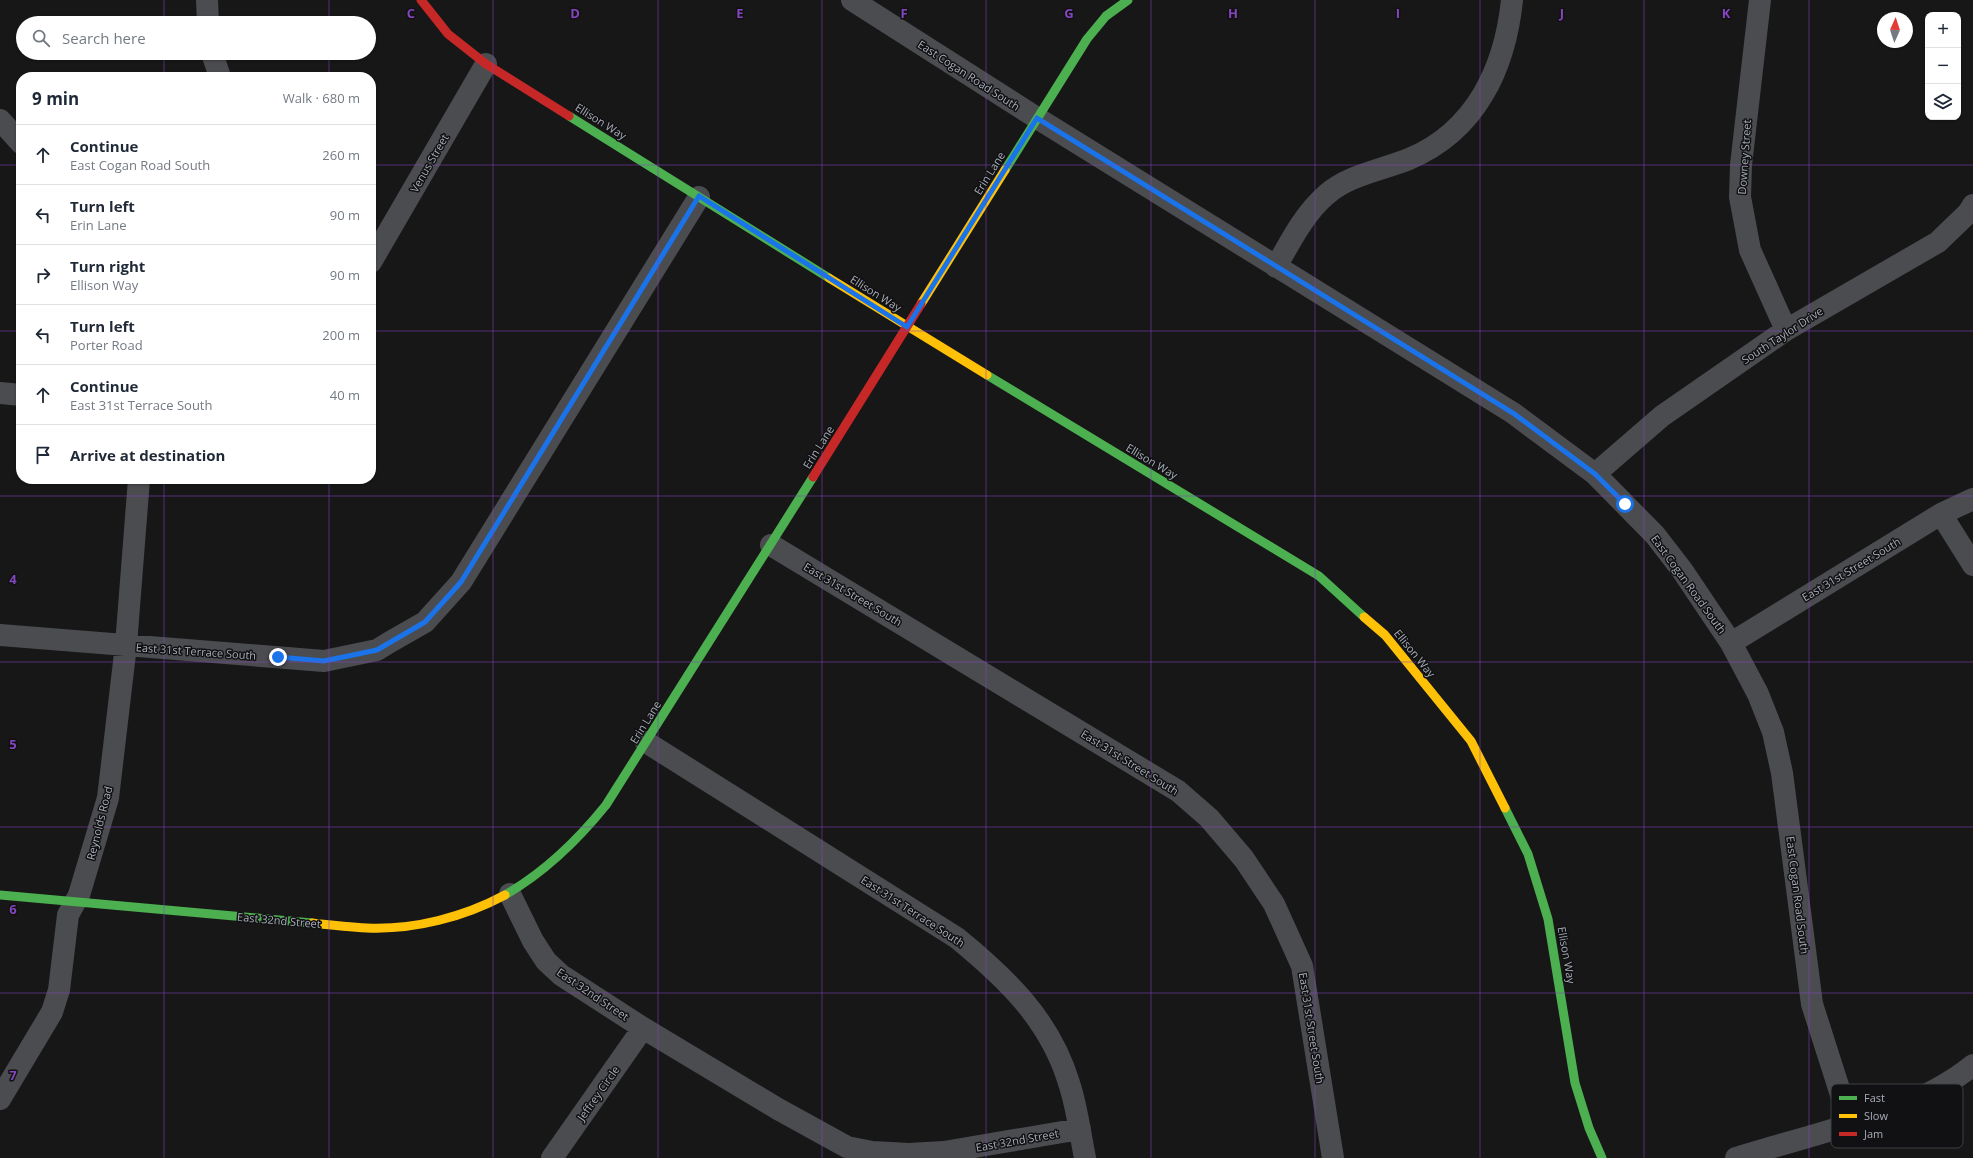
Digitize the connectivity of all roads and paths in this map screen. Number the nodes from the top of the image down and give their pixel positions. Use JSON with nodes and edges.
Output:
{"nodes":[{"id":1,"x":207,"y":0,"type":"edge"},
{"id":2,"x":421,"y":0,"type":"edge"},
{"id":3,"x":852,"y":0,"type":"edge"},
{"id":4,"x":1128,"y":0,"type":"edge"},
{"id":5,"x":1512,"y":0,"type":"edge"},
{"id":6,"x":1760,"y":0,"type":"edge"},
{"id":7,"x":208,"y":16,"type":"edge"},
{"id":8,"x":214,"y":60,"type":"edge"},
{"id":9,"x":486,"y":64,"type":"junction"},
{"id":10,"x":218,"y":72,"type":"edge"},
{"id":11,"x":1037,"y":118,"type":"junction"},
{"id":12,"x":0,"y":120,"type":"edge"},
{"id":13,"x":16,"y":138,"type":"edge"},
{"id":14,"x":699,"y":196,"type":"junction"},
{"id":15,"x":1973,"y":205,"type":"edge"},
{"id":16,"x":376,"y":253,"type":"edge"},
{"id":17,"x":1276,"y":267,"type":"junction"},
{"id":18,"x":907,"y":327,"type":"junction"},
{"id":19,"x":1786,"y":330,"type":"junction"},
{"id":20,"x":0,"y":393,"type":"edge"},
{"id":21,"x":16,"y":395,"type":"edge"},
{"id":22,"x":1595,"y":474,"type":"junction"},
{"id":23,"x":139,"y":484,"type":"edge"},
{"id":24,"x":1973,"y":500,"type":"edge"},
{"id":25,"x":1941,"y":514,"type":"junction"},
{"id":26,"x":771,"y":545,"type":"junction"},
{"id":27,"x":1973,"y":566,"type":"edge"},
{"id":28,"x":0,"y":634,"type":"edge"},
{"id":29,"x":1731,"y":643,"type":"junction"},
{"id":30,"x":126,"y":645,"type":"junction"},
{"id":31,"x":646,"y":742,"type":"junction"},
{"id":32,"x":510,"y":894,"type":"junction"},
{"id":33,"x":0,"y":895,"type":"edge"},
{"id":34,"x":74,"y":902,"type":"junction"},
{"id":35,"x":643,"y":1028,"type":"junction"},
{"id":36,"x":1973,"y":1065,"type":"edge"},
{"id":37,"x":1838,"y":1084,"type":"edge"},
{"id":38,"x":1944,"y":1084,"type":"edge"},
{"id":39,"x":0,"y":1099,"type":"edge"},
{"id":40,"x":1080,"y":1129,"type":"junction"},
{"id":41,"x":1831,"y":1129,"type":"edge"},
{"id":42,"x":844,"y":1153,"type":"edge"},
{"id":43,"x":552,"y":1158,"type":"edge"},
{"id":44,"x":1085,"y":1158,"type":"edge"},
{"id":45,"x":1333,"y":1158,"type":"edge"},
{"id":46,"x":1602,"y":1158,"type":"edge"},
{"id":47,"x":1736,"y":1158,"type":"edge"}],
"edges":[{"from":1,"to":7,"type":"street"},
{"from":2,"to":9,"type":"street","name":"Ellison Way"},
{"from":3,"to":11,"type":"street","name":"East Cogan Road South"},
{"from":4,"to":11,"type":"street","name":"Erin Lane"},
{"from":5,"to":17,"type":"street"},
{"from":6,"to":19,"type":"street","name":"Downey Street"},
{"from":8,"to":10,"type":"street"},
{"from":9,"to":14,"type":"street","name":"Ellison Way"},
{"from":9,"to":16,"type":"street","name":"Venus Street"},
{"from":11,"to":17,"type":"street","name":"East Cogan Road South"},
{"from":11,"to":18,"type":"street","name":"Erin Lane"},
{"from":12,"to":13,"type":"street"},
{"from":14,"to":18,"type":"street","name":"Ellison Way"},
{"from":14,"to":30,"type":"street","name":"East 31st Terrace South"},
{"from":15,"to":19,"type":"street","name":"South Taylor Drive"},
{"from":17,"to":22,"type":"street","name":"East Cogan Road South"},
{"from":18,"to":26,"type":"street","name":"Erin Lane"},
{"from":18,"to":46,"type":"street","name":"Ellison Way"},
{"from":19,"to":22,"type":"street","name":"South Taylor Drive"},
{"from":20,"to":21,"type":"street"},
{"from":22,"to":29,"type":"street","name":"East Cogan Road South"},
{"from":23,"to":30,"type":"street","name":"Reynolds Road"},
{"from":24,"to":25,"type":"street","name":"East 31st Street South"},
{"from":25,"to":27,"type":"street"},
{"from":25,"to":29,"type":"street","name":"East 31st Street South"},
{"from":26,"to":31,"type":"street","name":"Erin Lane"},
{"from":26,"to":45,"type":"street","name":"East 31st Street South"},
{"from":28,"to":30,"type":"street","name":"East 31st Terrace South"},
{"from":29,"to":37,"type":"street","name":"East Cogan Road South"},
{"from":30,"to":34,"type":"street","name":"Reynolds Road"},
{"from":31,"to":32,"type":"street","name":"Erin Lane"},
{"from":31,"to":40,"type":"street","name":"East 31st Terrace South"},
{"from":32,"to":34,"type":"street","name":"East 32nd Street"},
{"from":32,"to":35,"type":"street","name":"East 32nd Street"},
{"from":33,"to":34,"type":"street","name":"East 32nd Street"},
{"from":34,"to":39,"type":"street","name":"Reynolds Road"},
{"from":35,"to":42,"type":"street","name":"East 32nd Street"},
{"from":35,"to":43,"type":"street","name":"Jeffrey Circle"},
{"from":36,"to":38,"type":"street"},
{"from":40,"to":42,"type":"street","name":"East 32nd Street"},
{"from":40,"to":44,"type":"street","name":"East 31st Terrace South"},
{"from":41,"to":47,"type":"street"}]}
